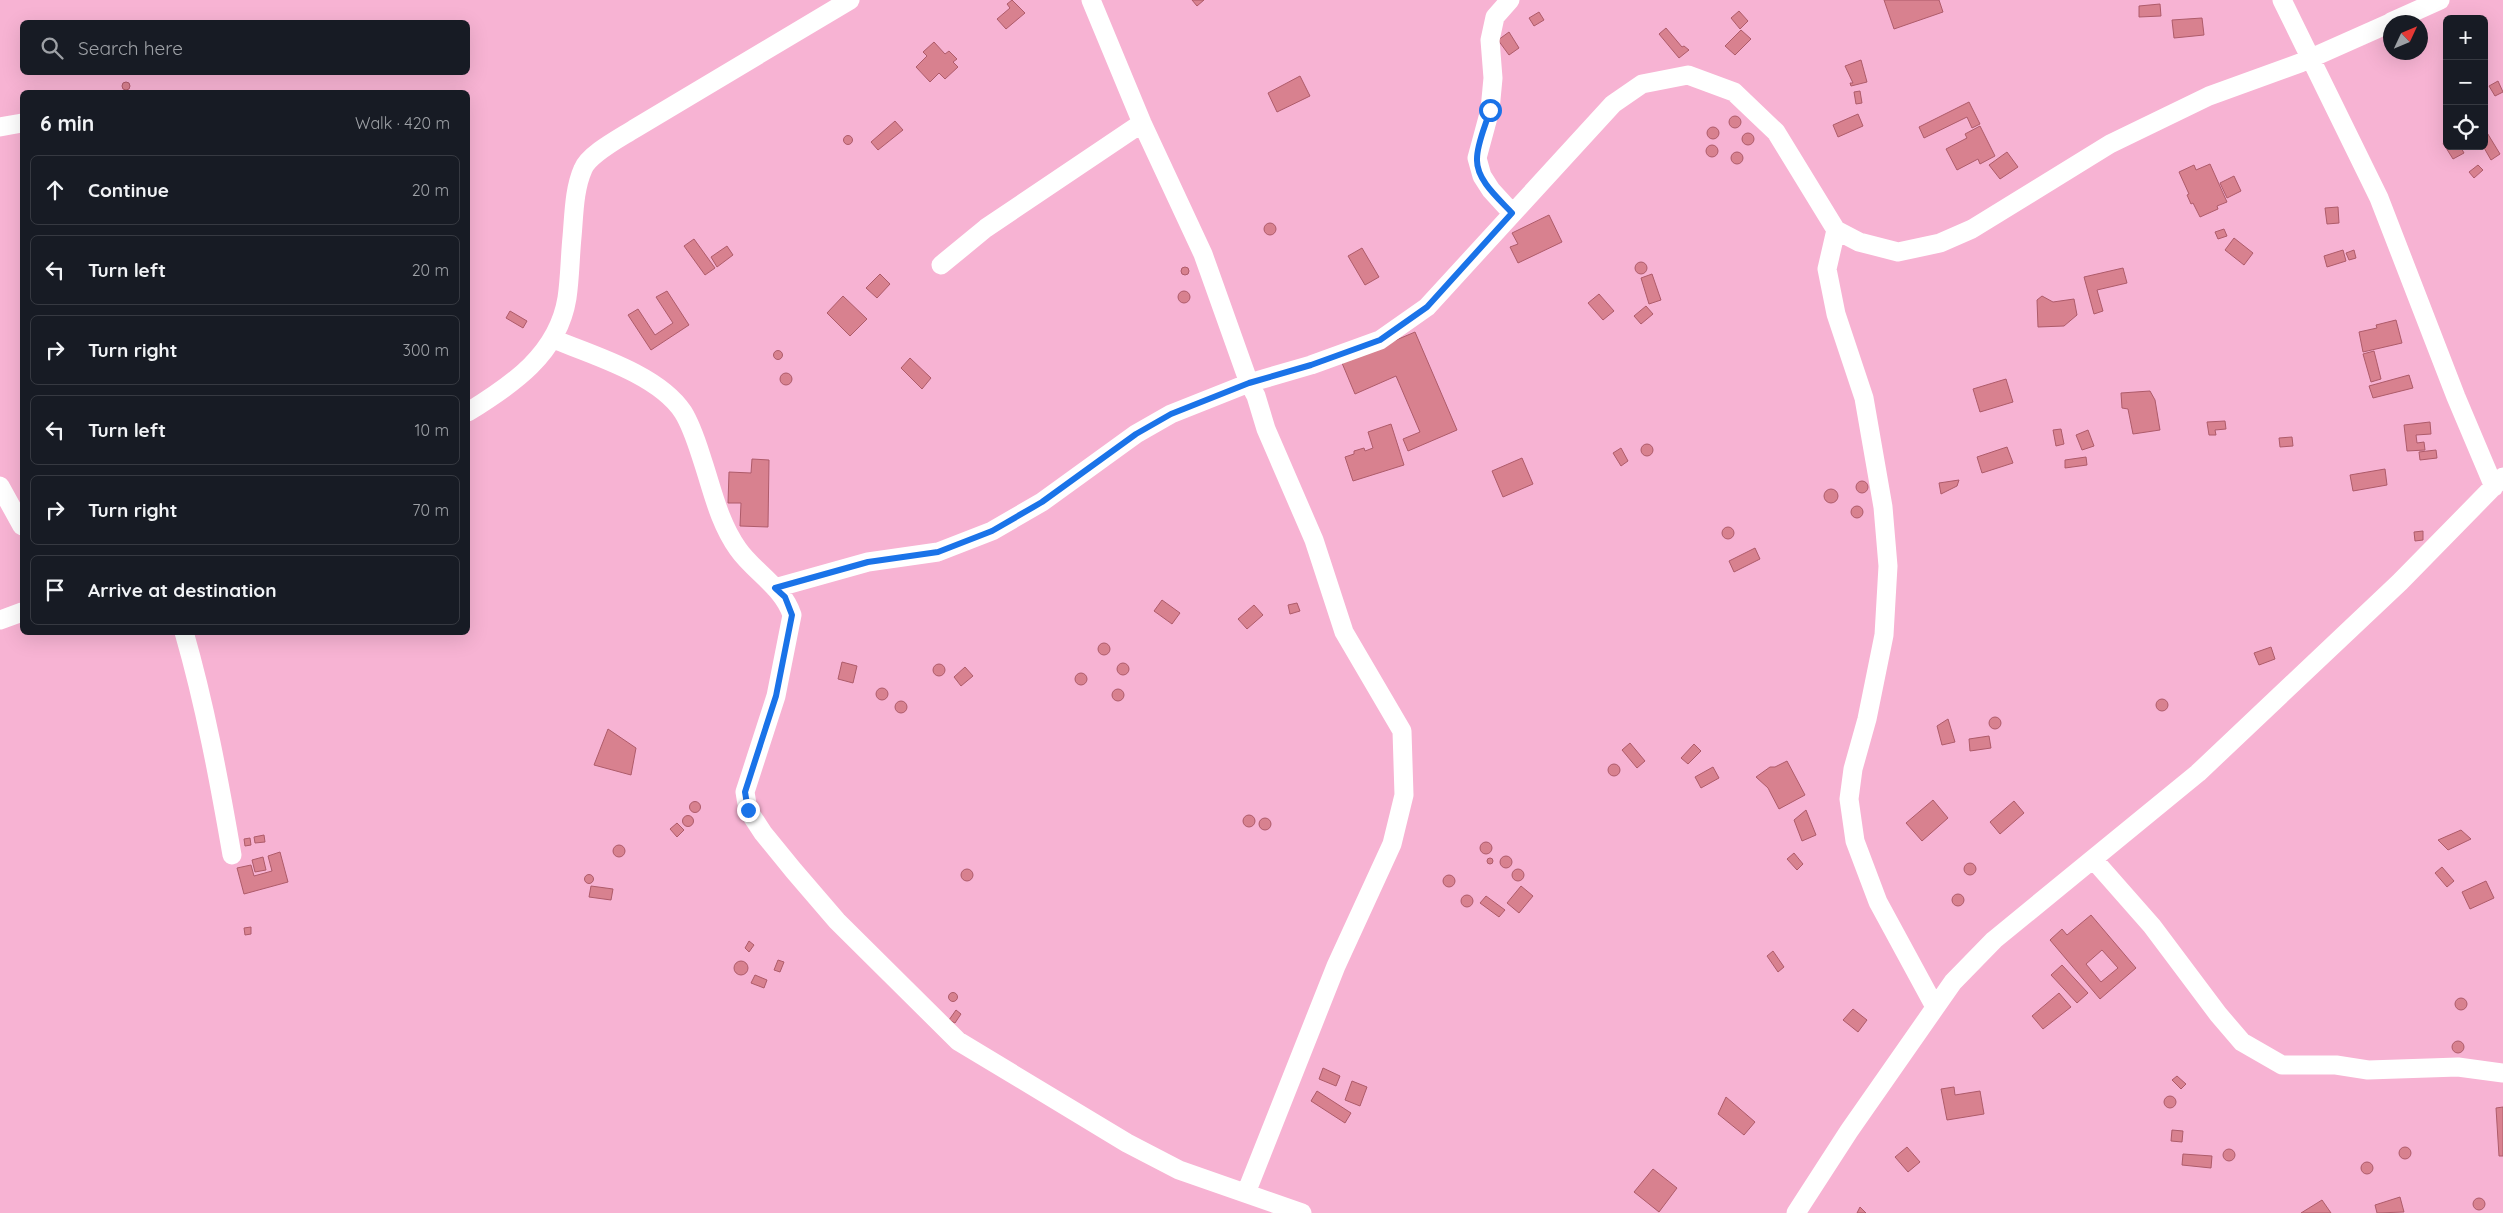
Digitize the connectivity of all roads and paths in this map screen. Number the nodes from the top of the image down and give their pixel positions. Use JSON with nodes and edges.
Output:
{"nodes":[{"id":1,"x":850,"y":0,"type":"edge"},
{"id":2,"x":1091,"y":0,"type":"edge"},
{"id":3,"x":1510,"y":0,"type":"edge"},
{"id":4,"x":2282,"y":0,"type":"edge"},
{"id":5,"x":2440,"y":0,"type":"edge"},
{"id":6,"x":2407,"y":15,"type":"edge"},
{"id":7,"x":2383,"y":26,"type":"edge"},
{"id":8,"x":2310,"y":59,"type":"junction"},
{"id":9,"x":20,"y":122,"type":"edge"},
{"id":10,"x":1142,"y":123,"type":"junction"},
{"id":11,"x":0,"y":127,"type":"edge"},
{"id":12,"x":1512,"y":213,"type":"junction"},
{"id":13,"x":1836,"y":230,"type":"junction"},
{"id":14,"x":941,"y":265,"type":"dead end"},
{"id":15,"x":553,"y":339,"type":"junction"},
{"id":16,"x":1249,"y":383,"type":"junction"},
{"id":17,"x":470,"y":411,"type":"edge"},
{"id":18,"x":2498,"y":482,"type":"edge"},
{"id":19,"x":0,"y":486,"type":"edge"},
{"id":20,"x":20,"y":522,"type":"edge"},
{"id":21,"x":775,"y":588,"type":"junction"},
{"id":22,"x":20,"y":613,"type":"edge"},
{"id":23,"x":0,"y":620,"type":"edge"},
{"id":24,"x":185,"y":635,"type":"edge"},
{"id":25,"x":232,"y":855,"type":"dead end"},
{"id":26,"x":2093,"y":859,"type":"junction"},
{"id":27,"x":1935,"y":1007,"type":"junction"},
{"id":28,"x":2503,"y":1073,"type":"edge"},
{"id":29,"x":1246,"y":1193,"type":"junction"},
{"id":30,"x":1302,"y":1213,"type":"edge"},
{"id":31,"x":1796,"y":1213,"type":"edge"}],
"edges":[{"from":1,"to":15,"type":"street"},
{"from":2,"to":10,"type":"street"},
{"from":3,"to":12,"type":"street"},
{"from":4,"to":8,"type":"street"},
{"from":5,"to":6,"type":"street"},
{"from":7,"to":8,"type":"street"},
{"from":8,"to":13,"type":"street"},
{"from":8,"to":18,"type":"street"},
{"from":9,"to":11,"type":"street"},
{"from":10,"to":14,"type":"street"},
{"from":10,"to":16,"type":"street"},
{"from":12,"to":13,"type":"street"},
{"from":12,"to":16,"type":"street"},
{"from":13,"to":27,"type":"street"},
{"from":15,"to":17,"type":"street"},
{"from":15,"to":21,"type":"street"},
{"from":16,"to":21,"type":"street"},
{"from":16,"to":29,"type":"street"},
{"from":18,"to":26,"type":"street"},
{"from":19,"to":20,"type":"street"},
{"from":21,"to":29,"type":"street"},
{"from":22,"to":23,"type":"street"},
{"from":24,"to":25,"type":"street"},
{"from":26,"to":27,"type":"street"},
{"from":26,"to":28,"type":"street"},
{"from":27,"to":31,"type":"street"},
{"from":29,"to":30,"type":"street"}]}
